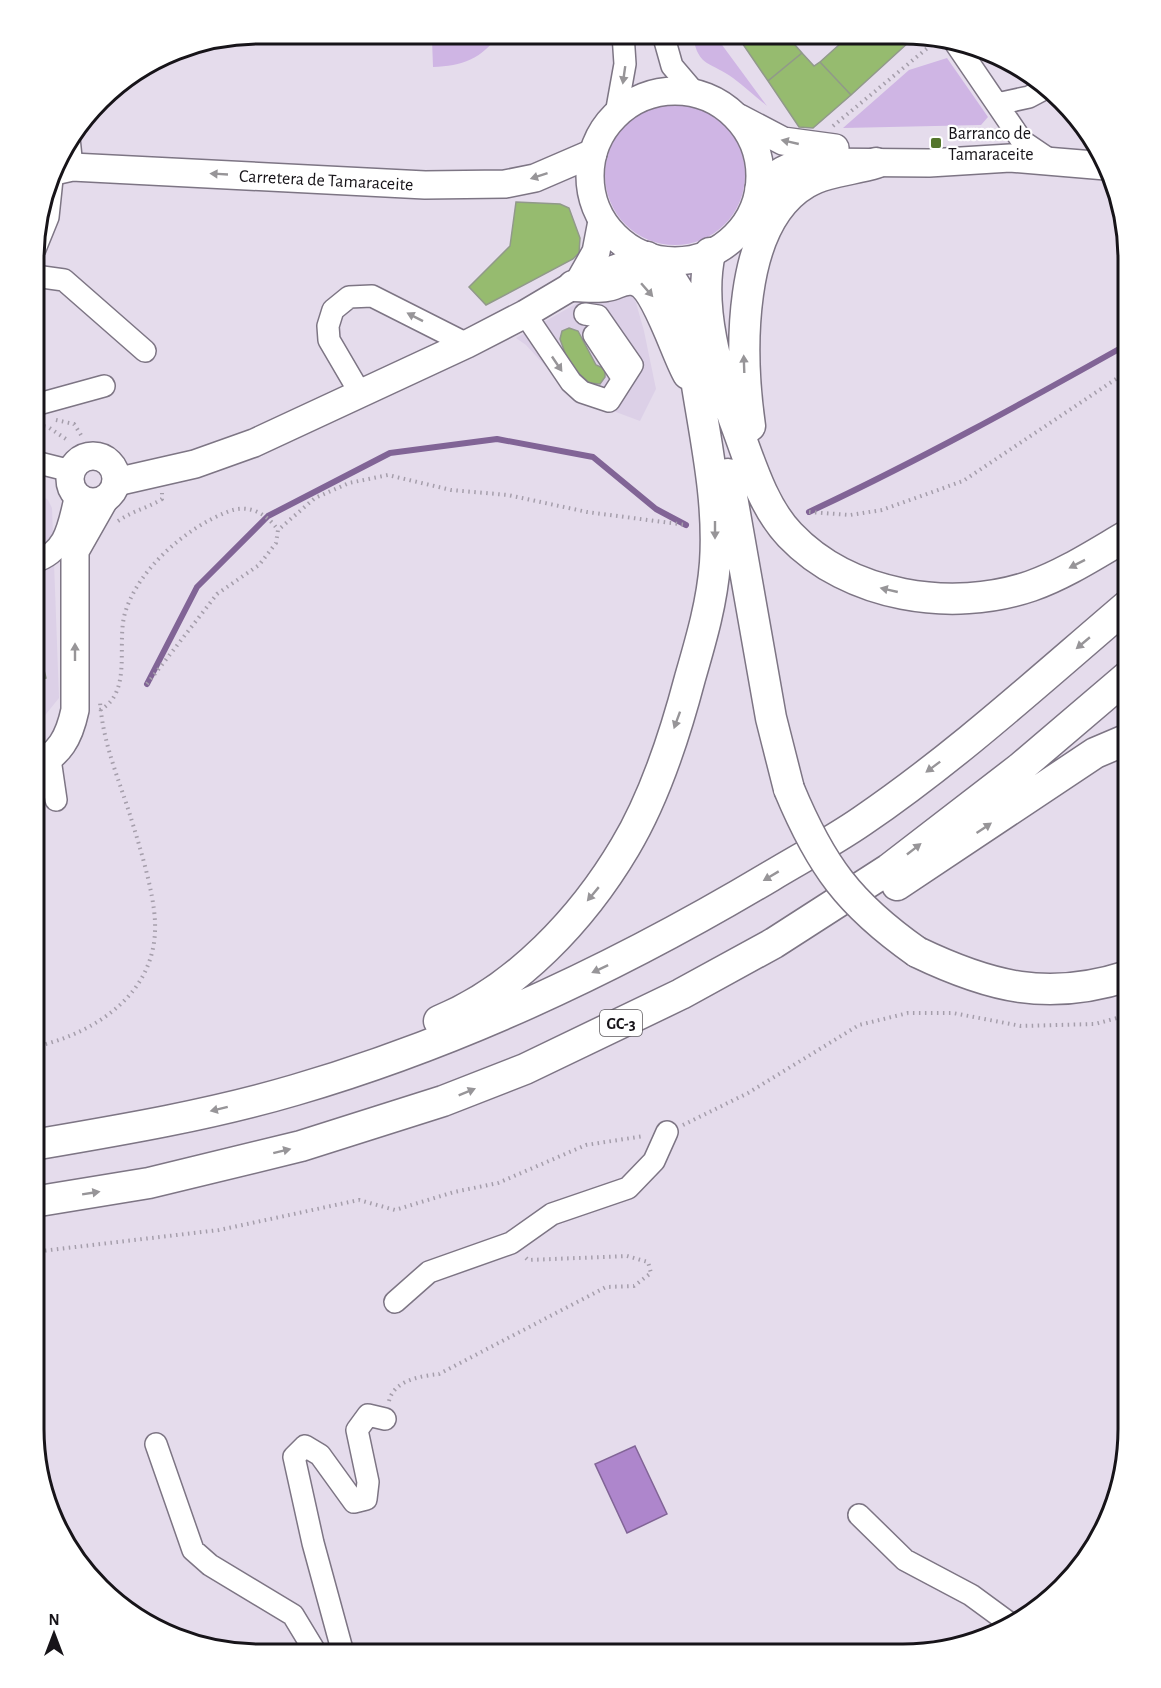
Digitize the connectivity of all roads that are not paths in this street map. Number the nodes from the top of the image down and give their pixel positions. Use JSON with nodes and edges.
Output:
{"nodes":[{"id":1,"x":624,"y":44,"type":"edge"},
{"id":2,"x":666,"y":44,"type":"edge"},
{"id":3,"x":962,"y":52,"type":"edge"},
{"id":4,"x":1038,"y":92,"type":"edge"},
{"id":5,"x":695,"y":93,"type":"junction"},
{"id":6,"x":997,"y":104,"type":"junction"},
{"id":7,"x":616,"y":114,"type":"junction"},
{"id":8,"x":737,"y":117,"type":"junction"},
{"id":9,"x":593,"y":153,"type":"junction"},
{"id":10,"x":952,"y":160,"type":"junction"},
{"id":11,"x":1050,"y":160,"type":"junction"},
{"id":12,"x":876,"y":163,"type":"junction"},
{"id":13,"x":1096,"y":165,"type":"edge"},
{"id":14,"x":61,"y":173,"type":"edge"},
{"id":15,"x":55,"y":189,"type":"edge"},
{"id":16,"x":759,"y":189,"type":"junction"},
{"id":17,"x":48,"y":218,"type":"edge"},
{"id":18,"x":602,"y":221,"type":"junction"},
{"id":19,"x":710,"y":253,"type":"junction"},
{"id":20,"x":645,"y":256,"type":"junction"},
{"id":21,"x":44,"y":277,"type":"edge"},
{"id":22,"x":573,"y":286,"type":"junction"},
{"id":23,"x":525,"y":314,"type":"junction"},
{"id":24,"x":467,"y":344,"type":"junction"},
{"id":25,"x":145,"y":351,"type":"dead end"},
{"id":26,"x":104,"y":386,"type":"dead end"},
{"id":27,"x":360,"y":393,"type":"junction"},
{"id":28,"x":711,"y":395,"type":"junction"},
{"id":29,"x":44,"y":403,"type":"edge"},
{"id":30,"x":44,"y":467,"type":"edge"},
{"id":31,"x":73,"y":483,"type":"junction"},
{"id":32,"x":758,"y":485,"type":"junction"},
{"id":33,"x":110,"y":491,"type":"junction"},
{"id":34,"x":1118,"y":541,"type":"edge"},
{"id":35,"x":75,"y":551,"type":"junction"},
{"id":36,"x":44,"y":558,"type":"edge"},
{"id":37,"x":44,"y":572,"type":"edge"},
{"id":38,"x":1118,"y":614,"type":"edge"},
{"id":39,"x":1118,"y":685,"type":"edge"},
{"id":40,"x":1118,"y":743,"type":"edge"},
{"id":41,"x":44,"y":761,"type":"edge"},
{"id":42,"x":44,"y":768,"type":"edge"},
{"id":43,"x":56,"y":800,"type":"dead end"},
{"id":44,"x":1118,"y":978,"type":"edge"},
{"id":45,"x":525,"y":1069,"type":"junction"},
{"id":46,"x":296,"y":1090,"type":"junction"},
{"id":47,"x":667,"y":1132,"type":"road end"},
{"id":48,"x":44,"y":1143,"type":"edge"},
{"id":49,"x":44,"y":1200,"type":"edge"},
{"id":50,"x":394,"y":1302,"type":"dead end"},
{"id":51,"x":385,"y":1419,"type":"road end"},
{"id":52,"x":156,"y":1444,"type":"dead end"},
{"id":53,"x":859,"y":1515,"type":"dead end"},
{"id":54,"x":1004,"y":1619,"type":"edge"},
{"id":55,"x":311,"y":1644,"type":"edge"},
{"id":56,"x":341,"y":1644,"type":"edge"}],
"edges":[{"from":1,"to":7,"type":"street","one_way":true},
{"from":2,"to":5,"type":"street"},
{"from":3,"to":6,"type":"street"},
{"from":4,"to":6,"type":"street"},
{"from":5,"to":7,"type":"main road"},
{"from":5,"to":8,"type":"main road"},
{"from":6,"to":11,"type":"street"},
{"from":7,"to":9,"type":"main road"},
{"from":10,"to":8,"type":"main road","one_way":true},
{"from":8,"to":16,"type":"main road"},
{"from":9,"to":14,"type":"main road","name":"Carretera de Tamaraceite","one_way":true},
{"from":9,"to":18,"type":"main road"},
{"from":10,"to":11,"type":"main road"},
{"from":10,"to":12,"type":"main road"},
{"from":11,"to":13,"type":"main road"},
{"from":12,"to":16,"type":"main road"},
{"from":32,"to":12,"type":"highway","one_way":true},
{"from":15,"to":17,"type":"street"},
{"from":16,"to":19,"type":"main road"},
{"from":18,"to":20,"type":"main road"},
{"from":18,"to":22,"type":"main road"},
{"from":19,"to":20,"type":"main road"},
{"from":19,"to":28,"type":"highway"},
{"from":20,"to":22,"type":"main road"},
{"from":20,"to":28,"type":"highway"},
{"from":21,"to":25,"type":"street"},
{"from":22,"to":23,"type":"main road"},
{"from":23,"to":22,"type":"street","one_way":true},
{"from":22,"to":28,"type":"highway","one_way":true},
{"from":23,"to":24,"type":"main road"},
{"from":24,"to":27,"type":"main road"},
{"from":24,"to":27,"type":"street","one_way":true},
{"from":26,"to":29,"type":"street"},
{"from":27,"to":33,"type":"main road"},
{"from":28,"to":32,"type":"highway"},
{"from":28,"to":44,"type":"highway","bridge":true},
{"from":28,"to":46,"type":"highway","one_way":true},
{"from":30,"to":31,"type":"street"},
{"from":31,"to":33,"type":"main road"},
{"from":31,"to":33,"type":"main road"},
{"from":31,"to":36,"type":"street"},
{"from":34,"to":32,"type":"highway","one_way":true},
{"from":33,"to":35,"type":"main road"},
{"from":35,"to":37,"type":"street"},
{"from":41,"to":35,"type":"main road","one_way":true},
{"from":38,"to":46,"type":"highway","one_way":true},
{"from":45,"to":39,"type":"highway","number":"GC-3","one_way":true},
{"from":45,"to":40,"type":"highway","one_way":true},
{"from":42,"to":43,"type":"street"},
{"from":49,"to":45,"type":"highway","number":"GC-3","one_way":true},
{"from":46,"to":48,"type":"highway","one_way":true},
{"from":47,"to":50,"type":"street"},
{"from":51,"to":56,"type":"street"},
{"from":52,"to":55,"type":"street"},
{"from":53,"to":54,"type":"street"}]}
